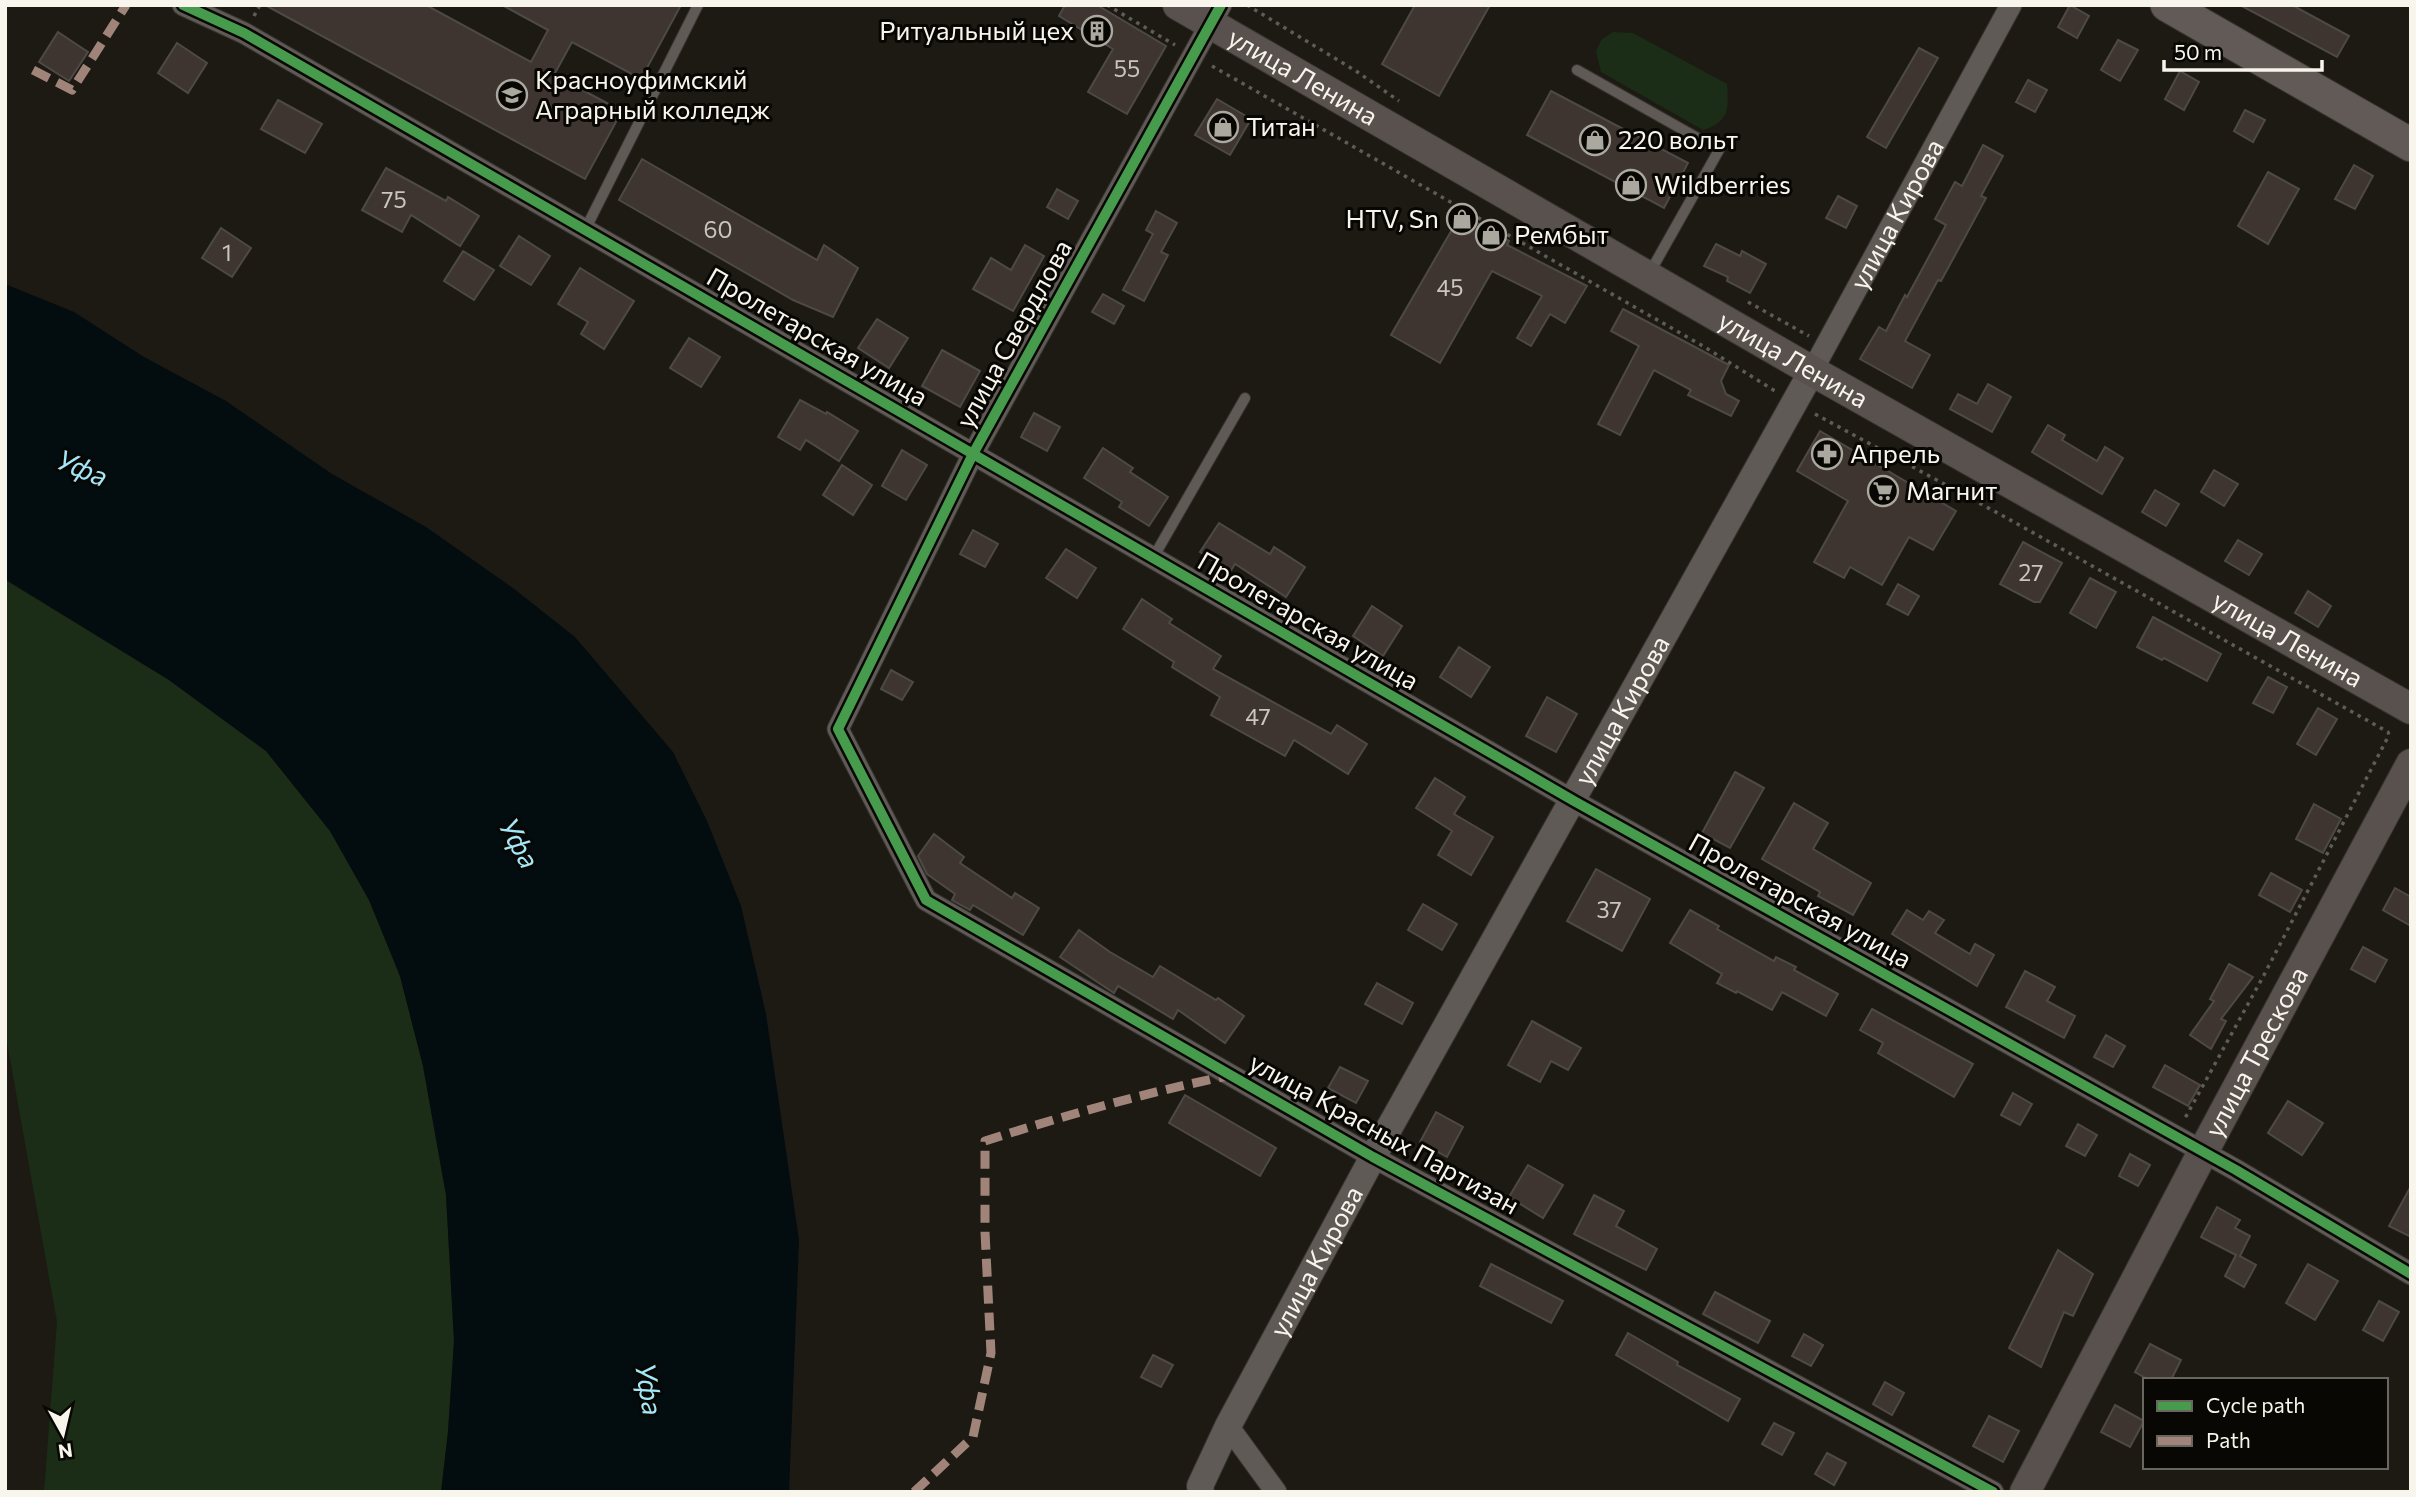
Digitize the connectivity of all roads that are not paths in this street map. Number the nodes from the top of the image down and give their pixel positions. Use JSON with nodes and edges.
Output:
{"nodes":[{"id":1,"x":183,"y":5,"type":"edge"},
{"id":2,"x":698,"y":5,"type":"edge"},
{"id":3,"x":1178,"y":5,"type":"edge"},
{"id":4,"x":2011,"y":5,"type":"edge"},
{"id":5,"x":2167,"y":5,"type":"edge"},
{"id":6,"x":1217,"y":15,"type":"edge"},
{"id":7,"x":1577,"y":70,"type":"dead end"},
{"id":8,"x":2411,"y":145,"type":"edge"},
{"id":9,"x":585,"y":230,"type":"junction"},
{"id":10,"x":1648,"y":276,"type":"junction"},
{"id":11,"x":1812,"y":371,"type":"junction"},
{"id":12,"x":1245,"y":398,"type":"dead end"},
{"id":13,"x":973,"y":454,"type":"junction"},
{"id":14,"x":1153,"y":558,"type":"junction"},
{"id":15,"x":2411,"y":709,"type":"edge"},
{"id":16,"x":838,"y":729,"type":"joint"},
{"id":17,"x":2411,"y":764,"type":"edge"},
{"id":18,"x":1574,"y":801,"type":"junction"},
{"id":19,"x":2203,"y":1152,"type":"junction"},
{"id":20,"x":1373,"y":1157,"type":"junction"},
{"id":21,"x":2411,"y":1274,"type":"edge"},
{"id":22,"x":1228,"y":1426,"type":"junction"},
{"id":23,"x":1201,"y":1492,"type":"edge"},
{"id":24,"x":1276,"y":1492,"type":"edge"},
{"id":25,"x":1993,"y":1492,"type":"edge"},
{"id":26,"x":2025,"y":1492,"type":"edge"}],
"edges":[{"from":1,"to":9,"type":"street","name":"Пролетарская улица"},
{"from":2,"to":9,"type":"lane"},
{"from":3,"to":6,"type":"main road","name":"улица Ленина"},
{"from":4,"to":11,"type":"street","name":"улица Кирова"},
{"from":5,"to":8,"type":"main road"},
{"from":6,"to":10,"type":"main road","name":"улица Ленина"},
{"from":6,"to":13,"type":"street","name":"улица Свердлова"},
{"from":7,"to":10,"type":"lane"},
{"from":9,"to":13,"type":"street","name":"Пролетарская улица"},
{"from":10,"to":11,"type":"main road","name":"улица Ленина"},
{"from":11,"to":15,"type":"main road","name":"улица Ленина"},
{"from":11,"to":18,"type":"street","name":"улица Кирова"},
{"from":12,"to":14,"type":"lane"},
{"from":13,"to":14,"type":"street","name":"Пролетарская улица"},
{"from":13,"to":16,"type":"street","name":"улица Свердлова"},
{"from":14,"to":18,"type":"street","name":"Пролетарская улица"},
{"from":16,"to":20,"type":"street","name":"улица Красных Партизан"},
{"from":17,"to":19,"type":"main road","name":"улица Трескова"},
{"from":18,"to":19,"type":"street","name":"Пролетарская улица"},
{"from":18,"to":20,"type":"street","name":"улица Кирова"},
{"from":19,"to":21,"type":"street","name":"Пролетарская улица"},
{"from":19,"to":26,"type":"main road","name":"улица Трескова"},
{"from":20,"to":22,"type":"street","name":"улица Кирова"},
{"from":20,"to":25,"type":"street","name":"улица Красных Партизан"},
{"from":22,"to":23,"type":"street","name":"улица Кирова"},
{"from":22,"to":24,"type":"street"}]}
